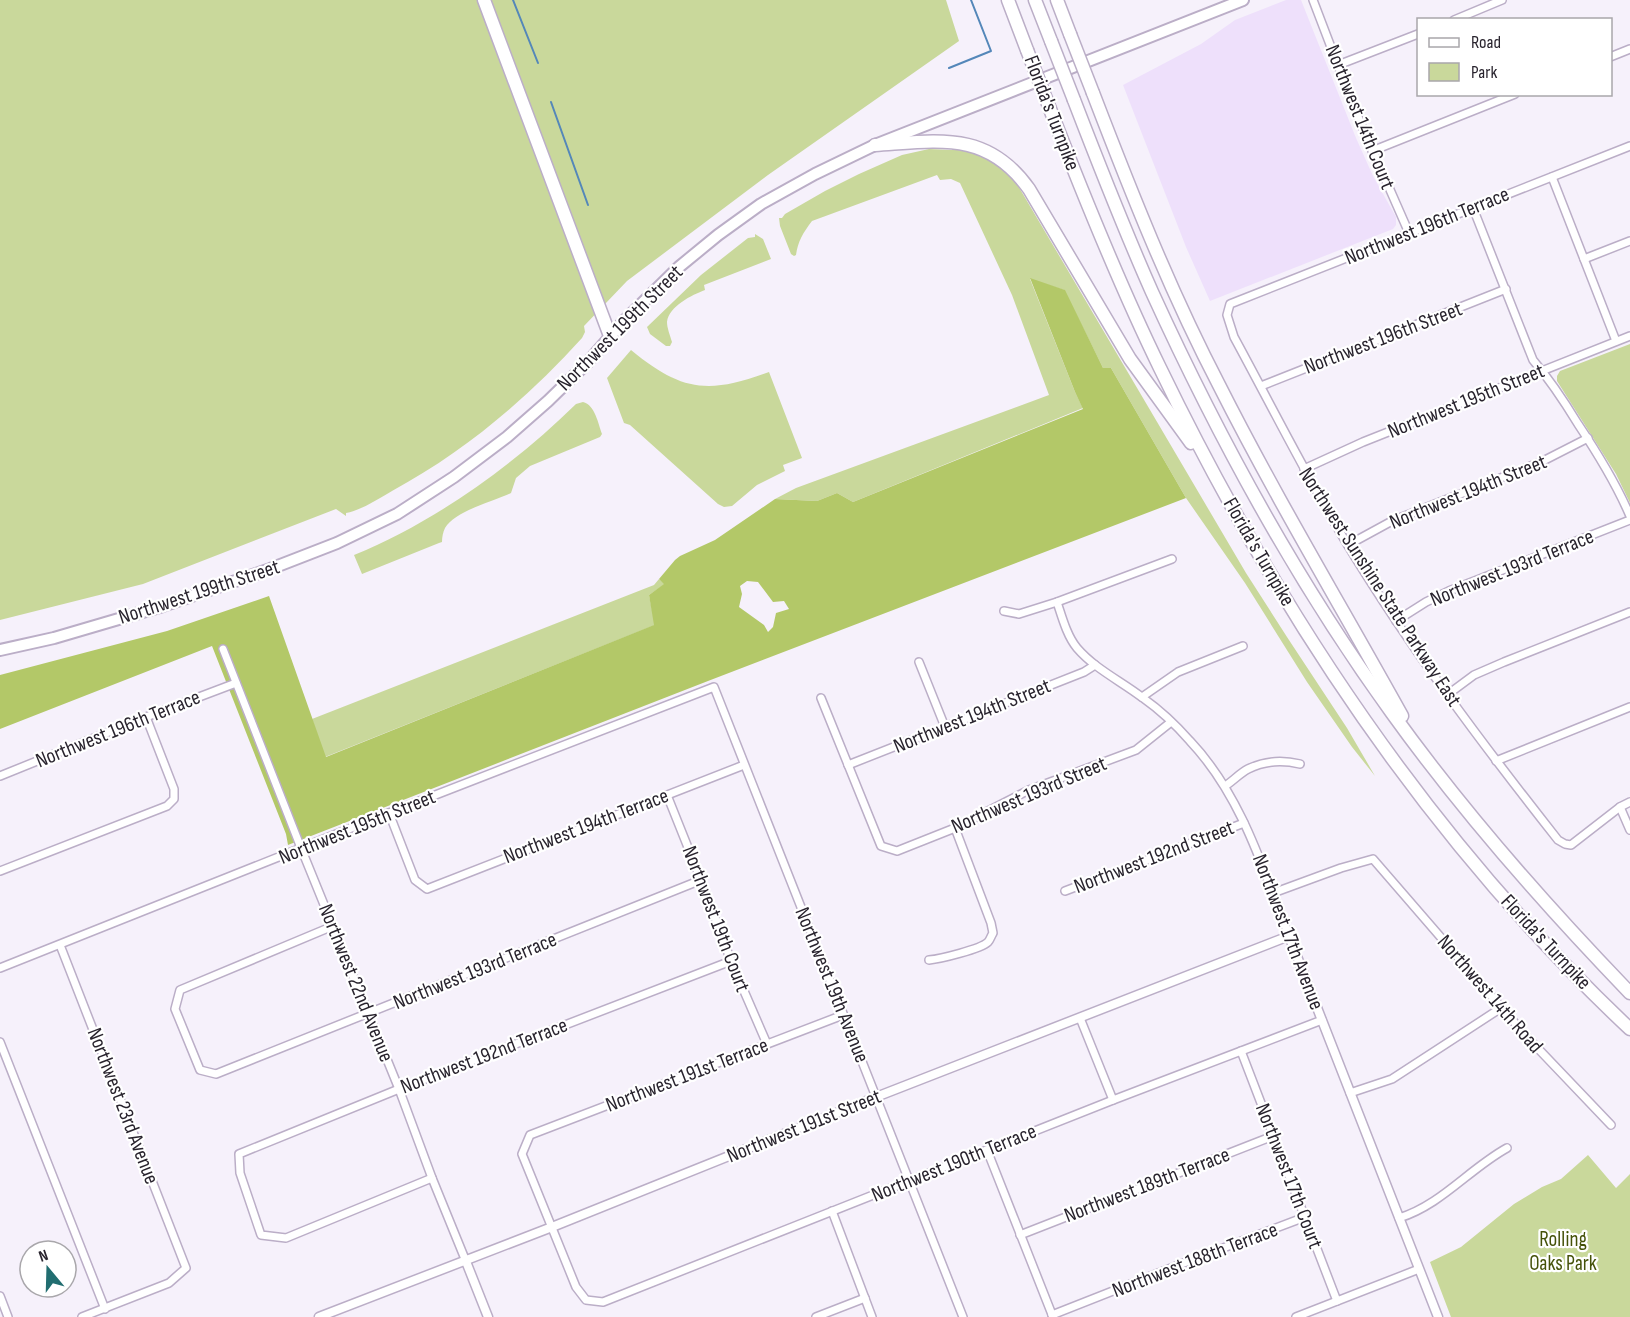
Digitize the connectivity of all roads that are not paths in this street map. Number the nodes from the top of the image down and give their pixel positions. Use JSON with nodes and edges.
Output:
{"nodes":[{"id":1,"x":484,"y":0,"type":"edge"},
{"id":2,"x":1008,"y":0,"type":"edge"},
{"id":3,"x":1035,"y":0,"type":"edge"},
{"id":4,"x":1057,"y":0,"type":"edge"},
{"id":5,"x":1243,"y":0,"type":"edge"},
{"id":6,"x":1313,"y":0,"type":"edge"},
{"id":7,"x":1502,"y":0,"type":"edge"},
{"id":8,"x":1459,"y":18,"type":"edge"},
{"id":9,"x":1417,"y":35,"type":"edge"},
{"id":10,"x":1630,"y":49,"type":"edge"},
{"id":11,"x":1612,"y":57,"type":"edge"},
{"id":12,"x":1338,"y":65,"type":"junction"},
{"id":13,"x":1510,"y":96,"type":"edge"},
{"id":14,"x":874,"y":145,"type":"junction"},
{"id":15,"x":1630,"y":146,"type":"edge"},
{"id":16,"x":1372,"y":151,"type":"junction"},
{"id":17,"x":1552,"y":177,"type":"junction"},
{"id":18,"x":1473,"y":208,"type":"junction"},
{"id":19,"x":1409,"y":233,"type":"junction"},
{"id":20,"x":1630,"y":241,"type":"edge"},
{"id":21,"x":1584,"y":260,"type":"junction"},
{"id":22,"x":1506,"y":290,"type":"junction"},
{"id":23,"x":1228,"y":309,"type":"joint"},
{"id":24,"x":610,"y":336,"type":"junction"},
{"id":25,"x":1630,"y":336,"type":"edge"},
{"id":26,"x":1616,"y":341,"type":"junction"},
{"id":27,"x":1542,"y":370,"type":"junction"},
{"id":28,"x":1261,"y":386,"type":"junction"},
{"id":29,"x":1587,"y":438,"type":"junction"},
{"id":30,"x":1304,"y":469,"type":"junction"},
{"id":31,"x":1217,"y":480,"type":"junction"},
{"id":32,"x":1630,"y":518,"type":"edge"},
{"id":33,"x":1348,"y":545,"type":"junction"},
{"id":34,"x":1172,"y":559,"type":"dead end"},
{"id":35,"x":1057,"y":602,"type":"junction"},
{"id":36,"x":1004,"y":611,"type":"dead end"},
{"id":37,"x":1630,"y":612,"type":"edge"},
{"id":38,"x":1396,"y":621,"type":"junction"},
{"id":39,"x":1243,"y":646,"type":"dead end"},
{"id":40,"x":224,"y":649,"type":"dead end"},
{"id":41,"x":0,"y":650,"type":"edge"},
{"id":42,"x":919,"y":662,"type":"dead end"},
{"id":43,"x":1095,"y":665,"type":"junction"},
{"id":44,"x":236,"y":683,"type":"junction"},
{"id":45,"x":714,"y":687,"type":"joint"},
{"id":46,"x":1447,"y":695,"type":"junction"},
{"id":47,"x":1142,"y":697,"type":"junction"},
{"id":48,"x":821,"y":698,"type":"dead end"},
{"id":49,"x":1630,"y":707,"type":"edge"},
{"id":50,"x":146,"y":717,"type":"junction"},
{"id":51,"x":1171,"y":722,"type":"junction"},
{"id":52,"x":945,"y":727,"type":"junction"},
{"id":53,"x":1426,"y":759,"type":"junction"},
{"id":54,"x":1496,"y":761,"type":"junction"},
{"id":55,"x":1300,"y":764,"type":"dead end"},
{"id":56,"x":744,"y":765,"type":"junction"},
{"id":57,"x":848,"y":765,"type":"junction"},
{"id":58,"x":0,"y":776,"type":"edge"},
{"id":59,"x":1226,"y":786,"type":"junction"},
{"id":60,"x":667,"y":795,"type":"junction"},
{"id":61,"x":1630,"y":802,"type":"edge"},
{"id":62,"x":1620,"y":807,"type":"junction"},
{"id":63,"x":389,"y":813,"type":"junction"},
{"id":64,"x":1244,"y":823,"type":"junction"},
{"id":65,"x":955,"y":828,"type":"junction"},
{"id":66,"x":1630,"y":830,"type":"edge"},
{"id":67,"x":301,"y":848,"type":"junction"},
{"id":68,"x":0,"y":871,"type":"edge"},
{"id":69,"x":701,"y":880,"type":"junction"},
{"id":70,"x":1065,"y":891,"type":"dead end"},
{"id":71,"x":1273,"y":893,"type":"junction"},
{"id":72,"x":333,"y":926,"type":"junction"},
{"id":73,"x":1289,"y":936,"type":"junction"},
{"id":74,"x":60,"y":945,"type":"junction"},
{"id":75,"x":929,"y":960,"type":"dead end"},
{"id":76,"x":731,"y":961,"type":"junction"},
{"id":77,"x":0,"y":968,"type":"edge"},
{"id":78,"x":1630,"y":993,"type":"edge"},
{"id":79,"x":1501,"y":1008,"type":"junction"},
{"id":80,"x":368,"y":1013,"type":"junction"},
{"id":81,"x":843,"y":1015,"type":"junction"},
{"id":82,"x":1080,"y":1018,"type":"junction"},
{"id":83,"x":1322,"y":1020,"type":"junction"},
{"id":84,"x":1630,"y":1029,"type":"edge"},
{"id":85,"x":0,"y":1042,"type":"edge"},
{"id":86,"x":767,"y":1044,"type":"junction"},
{"id":87,"x":1241,"y":1051,"type":"junction"},
{"id":88,"x":399,"y":1089,"type":"junction"},
{"id":89,"x":1350,"y":1093,"type":"junction"},
{"id":90,"x":876,"y":1097,"type":"junction"},
{"id":91,"x":1113,"y":1100,"type":"junction"},
{"id":92,"x":1611,"y":1125,"type":"dead end"},
{"id":93,"x":1273,"y":1136,"type":"junction"},
{"id":94,"x":1507,"y":1148,"type":"dead end"},
{"id":95,"x":987,"y":1150,"type":"junction"},
{"id":96,"x":432,"y":1179,"type":"junction"},
{"id":97,"x":909,"y":1180,"type":"junction"},
{"id":98,"x":832,"y":1212,"type":"junction"},
{"id":99,"x":1305,"y":1217,"type":"junction"},
{"id":100,"x":1399,"y":1218,"type":"junction"},
{"id":101,"x":552,"y":1227,"type":"junction"},
{"id":102,"x":1020,"y":1235,"type":"junction"},
{"id":103,"x":465,"y":1259,"type":"junction"},
{"id":104,"x":1419,"y":1269,"type":"junction"},
{"id":105,"x":0,"y":1296,"type":"edge"},
{"id":106,"x":865,"y":1298,"type":"junction"},
{"id":107,"x":1337,"y":1301,"type":"junction"},
{"id":108,"x":105,"y":1309,"type":"junction"},
{"id":109,"x":1052,"y":1316,"type":"edge"},
{"id":110,"x":8,"y":1317,"type":"edge"},
{"id":111,"x":82,"y":1317,"type":"edge"},
{"id":112,"x":319,"y":1317,"type":"edge"},
{"id":113,"x":488,"y":1317,"type":"edge"},
{"id":114,"x":816,"y":1317,"type":"edge"},
{"id":115,"x":872,"y":1317,"type":"edge"},
{"id":116,"x":963,"y":1317,"type":"edge"},
{"id":117,"x":1296,"y":1317,"type":"edge"},
{"id":118,"x":1438,"y":1317,"type":"edge"}],
"edges":[{"from":1,"to":24,"type":"highway"},
{"from":2,"to":31,"type":"highway","name":"Florida's Turnpike","bridge":true},
{"from":3,"to":53,"type":"highway","name":"Florida's Turnpike","bridge":true},
{"from":4,"to":53,"type":"highway","bridge":true},
{"from":5,"to":14,"type":"main road","name":"Northwest 199th Street"},
{"from":6,"to":12,"type":"street","name":"Northwest 14th Court"},
{"from":7,"to":8,"type":"street"},
{"from":9,"to":12,"type":"street"},
{"from":10,"to":11,"type":"street"},
{"from":12,"to":16,"type":"street","name":"Northwest 14th Court"},
{"from":13,"to":16,"type":"street"},
{"from":14,"to":24,"type":"main road","name":"Northwest 199th Street"},
{"from":14,"to":31,"type":"highway"},
{"from":15,"to":17,"type":"street","name":"Northwest 196th Terrace"},
{"from":16,"to":19,"type":"street","name":"Northwest 14th Court"},
{"from":17,"to":18,"type":"street","name":"Northwest 196th Terrace"},
{"from":17,"to":21,"type":"street"},
{"from":18,"to":19,"type":"street","name":"Northwest 196th Terrace"},
{"from":18,"to":22,"type":"street"},
{"from":19,"to":23,"type":"street","name":"Northwest 196th Terrace"},
{"from":20,"to":21,"type":"street"},
{"from":21,"to":26,"type":"street"},
{"from":22,"to":27,"type":"street"},
{"from":22,"to":28,"type":"street","name":"Northwest 196th Street"},
{"from":23,"to":28,"type":"street","name":"Northwest Sunshine State Parkway East"},
{"from":24,"to":41,"type":"main road","name":"Northwest 199th Street"},
{"from":25,"to":26,"type":"street","name":"Northwest 195th Street"},
{"from":26,"to":27,"type":"street","name":"Northwest 195th Street"},
{"from":27,"to":29,"type":"street"},
{"from":27,"to":30,"type":"street","name":"Northwest 195th Street"},
{"from":28,"to":30,"type":"street","name":"Northwest Sunshine State Parkway East"},
{"from":29,"to":32,"type":"street"},
{"from":29,"to":33,"type":"street","name":"Northwest 194th Street"},
{"from":30,"to":33,"type":"street","name":"Northwest Sunshine State Parkway East"},
{"from":31,"to":84,"type":"highway","name":"Florida's Turnpike"},
{"from":32,"to":38,"type":"street","name":"Northwest 193rd Terrace"},
{"from":33,"to":38,"type":"street","name":"Northwest Sunshine State Parkway East"},
{"from":34,"to":35,"type":"street"},
{"from":35,"to":36,"type":"street"},
{"from":35,"to":43,"type":"street","name":"Northwest 17th Avenue"},
{"from":37,"to":46,"type":"street"},
{"from":38,"to":46,"type":"street","name":"Northwest Sunshine State Parkway East"},
{"from":39,"to":47,"type":"street"},
{"from":40,"to":44,"type":"street","name":"Northwest 22nd Avenue"},
{"from":42,"to":52,"type":"street"},
{"from":43,"to":47,"type":"street","name":"Northwest 17th Avenue"},
{"from":43,"to":52,"type":"street","name":"Northwest 194th Street"},
{"from":44,"to":50,"type":"street","name":"Northwest 196th Terrace"},
{"from":44,"to":67,"type":"street","name":"Northwest 22nd Avenue"},
{"from":45,"to":56,"type":"street","name":"Northwest 19th Avenue"},
{"from":45,"to":63,"type":"street","name":"Northwest 195th Street"},
{"from":46,"to":54,"type":"street","name":"Northwest Sunshine State Parkway East"},
{"from":47,"to":51,"type":"street","name":"Northwest 17th Avenue"},
{"from":48,"to":57,"type":"street"},
{"from":49,"to":54,"type":"street"},
{"from":50,"to":58,"type":"street","name":"Northwest 196th Terrace"},
{"from":50,"to":68,"type":"street"},
{"from":51,"to":59,"type":"street","name":"Northwest 17th Avenue"},
{"from":51,"to":65,"type":"street","name":"Northwest 193rd Street"},
{"from":52,"to":57,"type":"street","name":"Northwest 194th Street"},
{"from":53,"to":78,"type":"highway","name":"Florida's Turnpike"},
{"from":54,"to":62,"type":"street","name":"Northwest Sunshine State Parkway East"},
{"from":55,"to":59,"type":"street"},
{"from":56,"to":60,"type":"street","name":"Northwest 194th Terrace"},
{"from":56,"to":81,"type":"street","name":"Northwest 19th Avenue"},
{"from":57,"to":65,"type":"street","name":"Northwest 193rd Street"},
{"from":59,"to":64,"type":"street","name":"Northwest 17th Avenue"},
{"from":60,"to":63,"type":"street","name":"Northwest 194th Terrace"},
{"from":60,"to":69,"type":"street","name":"Northwest 19th Court"},
{"from":61,"to":62,"type":"street"},
{"from":62,"to":66,"type":"street"},
{"from":63,"to":67,"type":"street","name":"Northwest 195th Street"},
{"from":64,"to":70,"type":"street","name":"Northwest 192nd Street"},
{"from":64,"to":71,"type":"street","name":"Northwest 17th Avenue"},
{"from":65,"to":75,"type":"street"},
{"from":67,"to":72,"type":"street","name":"Northwest 22nd Avenue"},
{"from":67,"to":74,"type":"street","name":"Northwest 195th Street"},
{"from":69,"to":76,"type":"street","name":"Northwest 19th Court"},
{"from":69,"to":80,"type":"street","name":"Northwest 193rd Terrace"},
{"from":71,"to":73,"type":"street","name":"Northwest 17th Avenue"},
{"from":71,"to":79,"type":"street","name":"Northwest 14th Road"},
{"from":72,"to":80,"type":"street","name":"Northwest 22nd Avenue"},
{"from":72,"to":80,"type":"street","name":"Northwest 193rd Terrace"},
{"from":73,"to":82,"type":"street","name":"Northwest 191st Street"},
{"from":73,"to":83,"type":"street","name":"Northwest 17th Avenue"},
{"from":74,"to":77,"type":"street","name":"Northwest 195th Street"},
{"from":74,"to":108,"type":"street","name":"Northwest 23rd Avenue"},
{"from":76,"to":86,"type":"street","name":"Northwest 19th Court"},
{"from":76,"to":88,"type":"street","name":"Northwest 192nd Terrace"},
{"from":79,"to":89,"type":"street"},
{"from":79,"to":92,"type":"street","name":"Northwest 14th Road"},
{"from":80,"to":88,"type":"street","name":"Northwest 22nd Avenue"},
{"from":81,"to":86,"type":"street","name":"Northwest 191st Terrace"},
{"from":81,"to":90,"type":"street","name":"Northwest 19th Avenue"},
{"from":82,"to":90,"type":"street","name":"Northwest 191st Street"},
{"from":82,"to":91,"type":"street"},
{"from":83,"to":87,"type":"street","name":"Northwest 190th Terrace"},
{"from":83,"to":89,"type":"street","name":"Northwest 17th Avenue"},
{"from":85,"to":108,"type":"street"},
{"from":86,"to":101,"type":"street","name":"Northwest 191st Terrace"},
{"from":87,"to":91,"type":"street","name":"Northwest 190th Terrace"},
{"from":87,"to":93,"type":"street","name":"Northwest 17th Court"},
{"from":88,"to":96,"type":"street","name":"Northwest 22nd Avenue"},
{"from":88,"to":96,"type":"street","name":"Northwest 192nd Terrace"},
{"from":89,"to":100,"type":"street","name":"Northwest 17th Avenue"},
{"from":90,"to":97,"type":"street","name":"Northwest 19th Avenue"},
{"from":90,"to":101,"type":"street","name":"Northwest 191st Street"},
{"from":91,"to":95,"type":"street","name":"Northwest 190th Terrace"},
{"from":93,"to":99,"type":"street","name":"Northwest 17th Court"},
{"from":93,"to":102,"type":"street","name":"Northwest 189th Terrace"},
{"from":94,"to":100,"type":"street"},
{"from":95,"to":97,"type":"street","name":"Northwest 190th Terrace"},
{"from":95,"to":102,"type":"street"},
{"from":96,"to":103,"type":"street","name":"Northwest 22nd Avenue"},
{"from":97,"to":98,"type":"street","name":"Northwest 190th Terrace"},
{"from":97,"to":116,"type":"street","name":"Northwest 19th Avenue"},
{"from":98,"to":101,"type":"street","name":"Northwest 190th Terrace"},
{"from":98,"to":106,"type":"street"},
{"from":99,"to":107,"type":"street","name":"Northwest 17th Court"},
{"from":99,"to":109,"type":"street","name":"Northwest 188th Terrace"},
{"from":100,"to":104,"type":"street","name":"Northwest 17th Avenue"},
{"from":101,"to":103,"type":"street","name":"Northwest 191st Street"},
{"from":102,"to":109,"type":"street"},
{"from":103,"to":112,"type":"street","name":"Northwest 191st Street"},
{"from":103,"to":113,"type":"street","name":"Northwest 22nd Avenue"},
{"from":104,"to":107,"type":"street"},
{"from":104,"to":118,"type":"street","name":"Northwest 17th Avenue"},
{"from":105,"to":110,"type":"street"},
{"from":106,"to":114,"type":"street"},
{"from":106,"to":115,"type":"street"},
{"from":107,"to":117,"type":"street"},
{"from":108,"to":111,"type":"street"}]}
